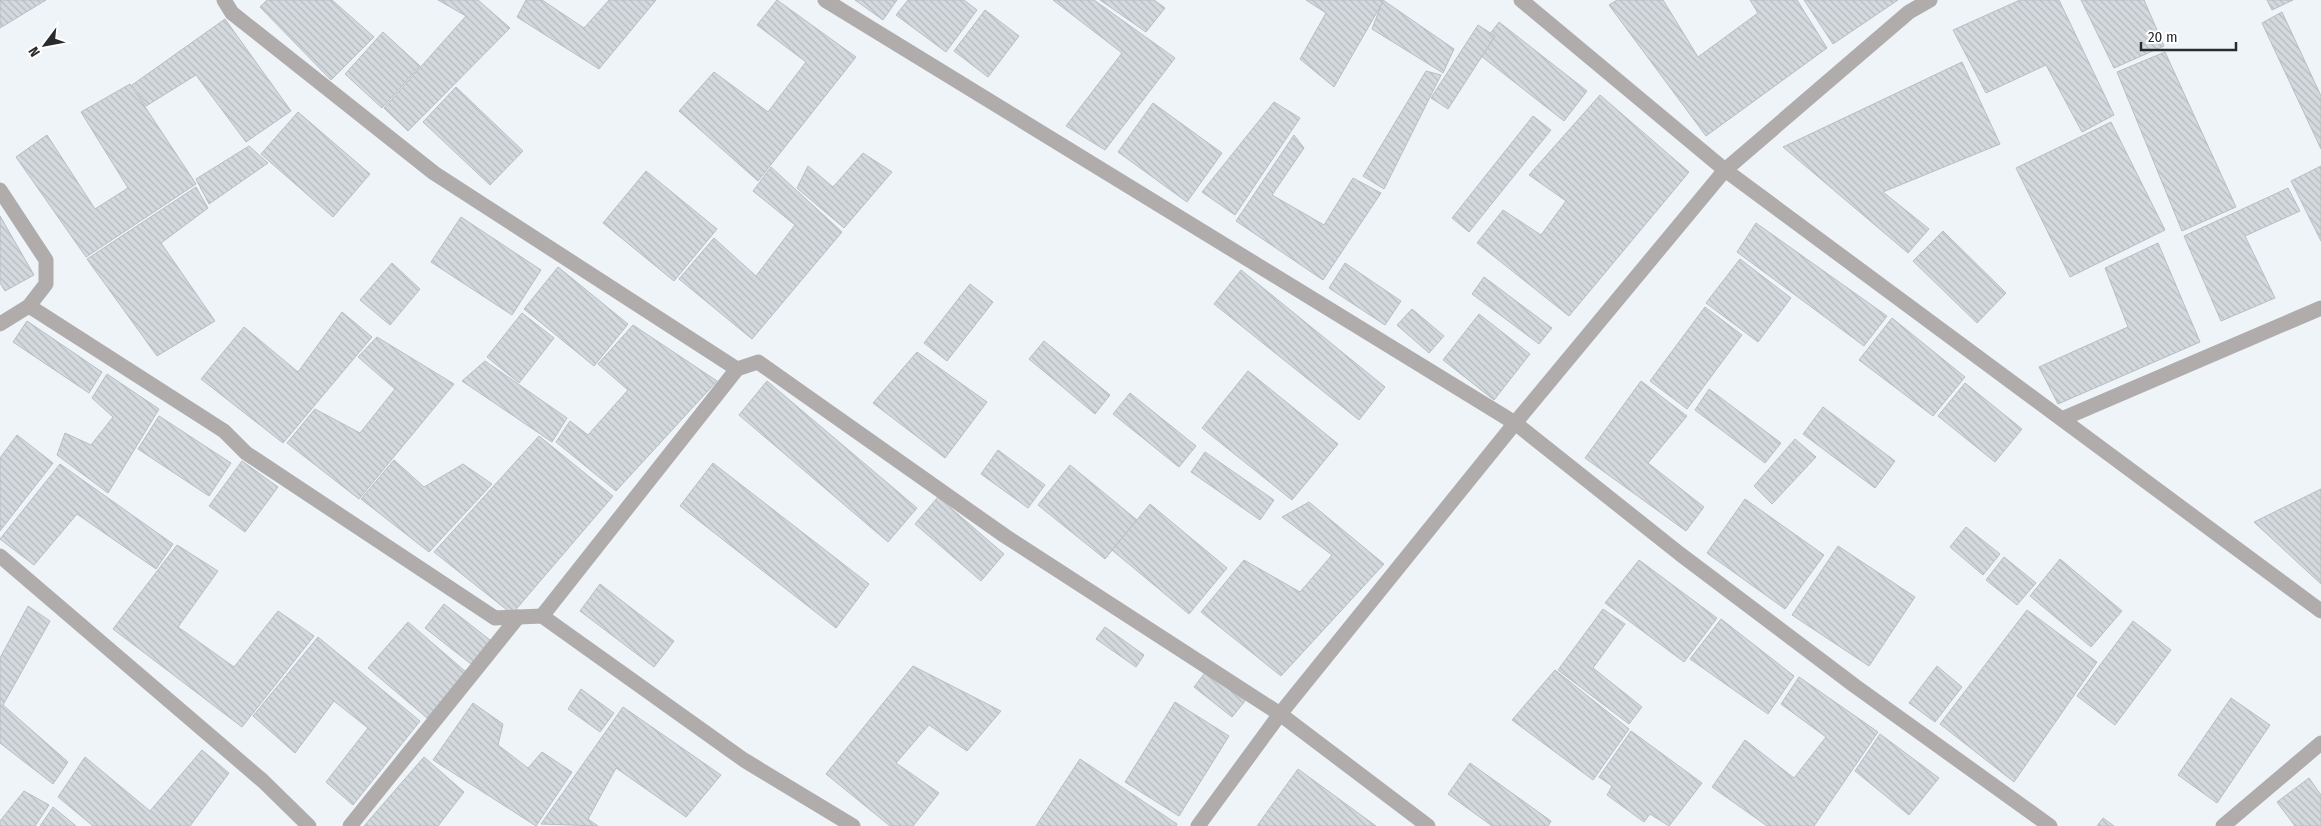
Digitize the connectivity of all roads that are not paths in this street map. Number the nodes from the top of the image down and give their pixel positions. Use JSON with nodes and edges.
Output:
{"nodes":[{"id":1,"x":224,"y":0,"type":"edge"},
{"id":2,"x":825,"y":0,"type":"edge"},
{"id":3,"x":1521,"y":0,"type":"edge"},
{"id":4,"x":1930,"y":0,"type":"edge"},
{"id":5,"x":1725,"y":170,"type":"junction"},
{"id":6,"x":0,"y":190,"type":"edge"},
{"id":7,"x":29,"y":306,"type":"junction"},
{"id":8,"x":2321,"y":308,"type":"edge"},
{"id":9,"x":0,"y":324,"type":"edge"},
{"id":10,"x":737,"y":369,"type":"junction"},
{"id":11,"x":2062,"y":419,"type":"junction"},
{"id":12,"x":1515,"y":423,"type":"junction"},
{"id":13,"x":0,"y":556,"type":"edge"},
{"id":14,"x":2321,"y":610,"type":"edge"},
{"id":15,"x":542,"y":616,"type":"junction"},
{"id":16,"x":518,"y":617,"type":"junction"},
{"id":17,"x":1280,"y":714,"type":"junction"},
{"id":18,"x":2321,"y":743,"type":"edge"},
{"id":19,"x":310,"y":826,"type":"edge"},
{"id":20,"x":350,"y":826,"type":"edge"},
{"id":21,"x":853,"y":826,"type":"edge"},
{"id":22,"x":1198,"y":826,"type":"edge"},
{"id":23,"x":1428,"y":826,"type":"edge"},
{"id":24,"x":2050,"y":826,"type":"edge"},
{"id":25,"x":2223,"y":826,"type":"edge"}],
"edges":[{"from":1,"to":10,"type":"street"},
{"from":2,"to":12,"type":"street"},
{"from":3,"to":5,"type":"street"},
{"from":4,"to":5,"type":"street"},
{"from":5,"to":11,"type":"street"},
{"from":5,"to":12,"type":"street"},
{"from":6,"to":7,"type":"street"},
{"from":7,"to":9,"type":"street"},
{"from":7,"to":16,"type":"street"},
{"from":8,"to":11,"type":"street"},
{"from":10,"to":15,"type":"street"},
{"from":10,"to":17,"type":"street"},
{"from":11,"to":14,"type":"street"},
{"from":12,"to":17,"type":"street"},
{"from":12,"to":24,"type":"street"},
{"from":13,"to":19,"type":"street"},
{"from":15,"to":16,"type":"street"},
{"from":15,"to":21,"type":"street"},
{"from":16,"to":20,"type":"street"},
{"from":17,"to":22,"type":"street"},
{"from":17,"to":23,"type":"street"},
{"from":18,"to":25,"type":"street"}]}
